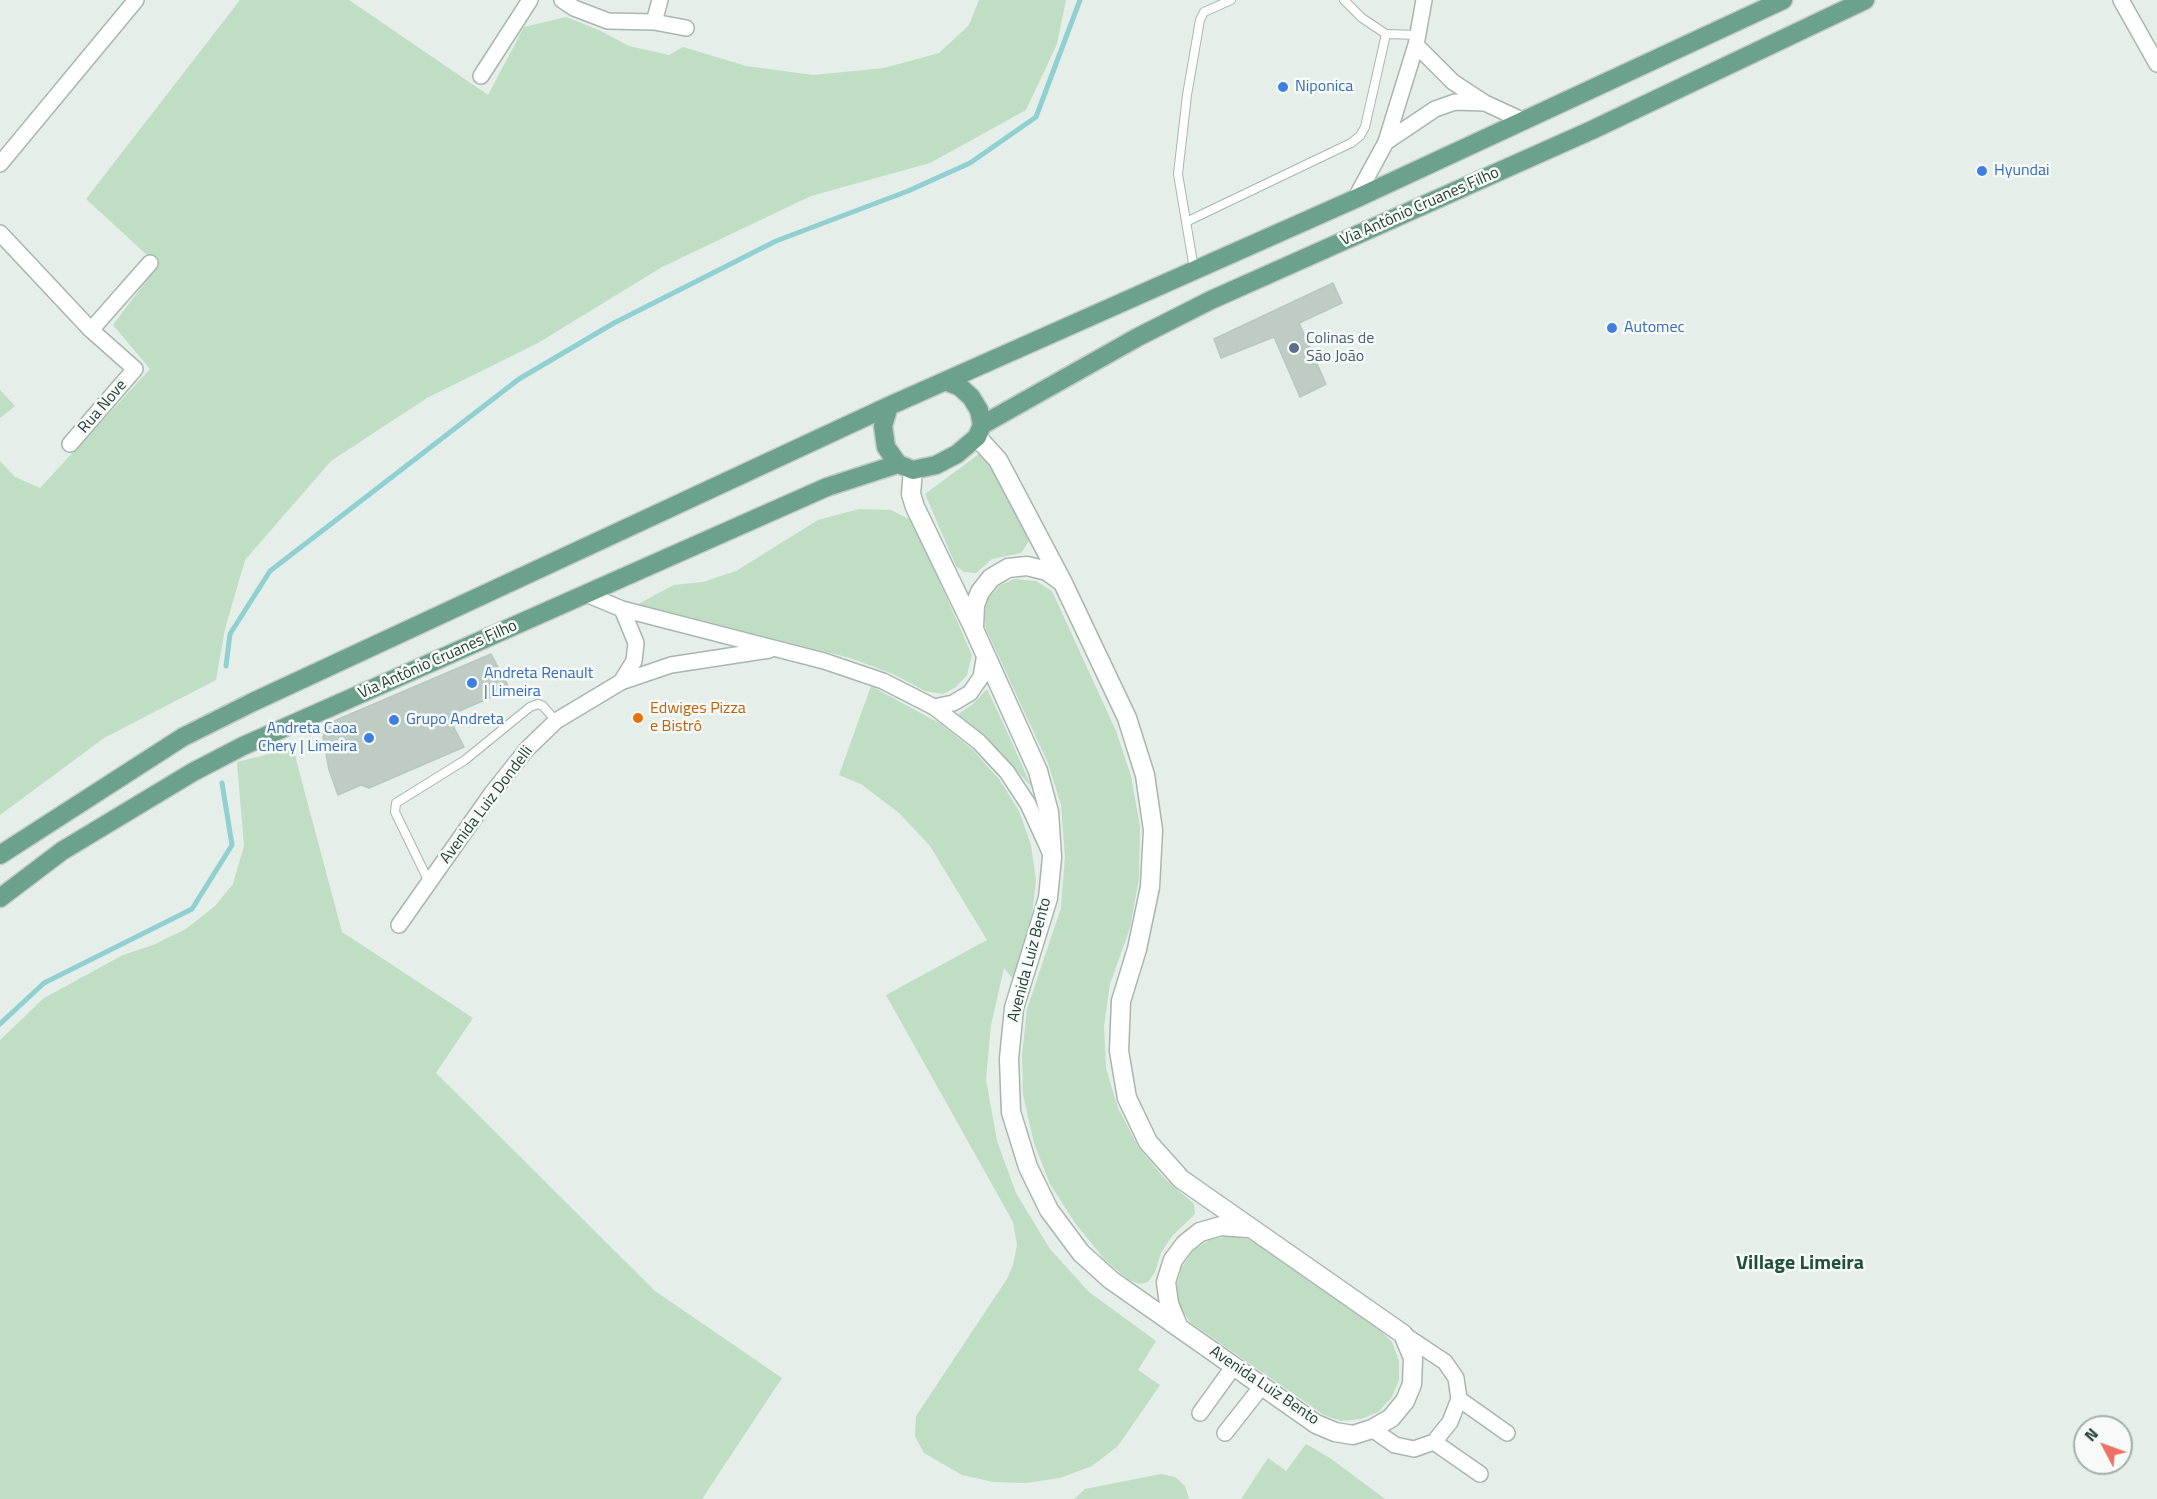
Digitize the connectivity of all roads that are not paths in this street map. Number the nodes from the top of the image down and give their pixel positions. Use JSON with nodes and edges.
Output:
{"nodes":[{"id":1,"x":136,"y":0,"type":"edge"},
{"id":2,"x":530,"y":0,"type":"edge"},
{"id":3,"x":562,"y":0,"type":"edge"},
{"id":4,"x":660,"y":0,"type":"edge"},
{"id":5,"x":1231,"y":0,"type":"edge"},
{"id":6,"x":1344,"y":0,"type":"edge"},
{"id":7,"x":1424,"y":0,"type":"edge"},
{"id":8,"x":1783,"y":0,"type":"edge"},
{"id":9,"x":1865,"y":0,"type":"edge"},
{"id":10,"x":2121,"y":0,"type":"edge"},
{"id":11,"x":654,"y":22,"type":"junction"},
{"id":12,"x":686,"y":28,"type":"dead end"},
{"id":13,"x":1386,"y":34,"type":"junction"},
{"id":14,"x":1417,"y":40,"type":"junction"},
{"id":15,"x":2157,"y":64,"type":"edge"},
{"id":16,"x":481,"y":76,"type":"dead end"},
{"id":17,"x":1485,"y":103,"type":"junction"},
{"id":18,"x":1524,"y":121,"type":"junction"},
{"id":19,"x":1386,"y":142,"type":"junction"},
{"id":20,"x":0,"y":164,"type":"edge"},
{"id":21,"x":1355,"y":200,"type":"junction"},
{"id":22,"x":1186,"y":222,"type":"junction"},
{"id":23,"x":0,"y":232,"type":"edge"},
{"id":24,"x":150,"y":263,"type":"dead end"},
{"id":25,"x":1194,"y":269,"type":"junction"},
{"id":26,"x":91,"y":330,"type":"junction"},
{"id":27,"x":945,"y":381,"type":"junction"},
{"id":28,"x":889,"y":406,"type":"junction"},
{"id":29,"x":980,"y":431,"type":"junction"},
{"id":30,"x":70,"y":444,"type":"dead end"},
{"id":31,"x":905,"y":467,"type":"junction"},
{"id":32,"x":1064,"y":583,"type":"junction"},
{"id":33,"x":586,"y":594,"type":"junction"},
{"id":34,"x":622,"y":609,"type":"junction"},
{"id":35,"x":974,"y":627,"type":"junction"},
{"id":36,"x":778,"y":649,"type":"junction"},
{"id":37,"x":985,"y":654,"type":"junction"},
{"id":38,"x":621,"y":682,"type":"junction"},
{"id":39,"x":934,"y":707,"type":"junction"},
{"id":40,"x":556,"y":721,"type":"junction"},
{"id":41,"x":0,"y":855,"type":"edge"},
{"id":42,"x":1052,"y":858,"type":"junction"},
{"id":43,"x":429,"y":882,"type":"junction"},
{"id":44,"x":0,"y":898,"type":"edge"},
{"id":45,"x":399,"y":925,"type":"dead end"},
{"id":46,"x":1249,"y":1228,"type":"junction"},
{"id":47,"x":1179,"y":1328,"type":"junction"},
{"id":48,"x":1403,"y":1334,"type":"junction"},
{"id":49,"x":1234,"y":1366,"type":"junction"},
{"id":50,"x":1262,"y":1386,"type":"junction"},
{"id":51,"x":1459,"y":1399,"type":"junction"},
{"id":52,"x":1200,"y":1413,"type":"dead end"},
{"id":53,"x":1372,"y":1429,"type":"junction"},
{"id":54,"x":1225,"y":1433,"type":"dead end"},
{"id":55,"x":1507,"y":1433,"type":"dead end"},
{"id":56,"x":1434,"y":1442,"type":"junction"},
{"id":57,"x":1480,"y":1474,"type":"dead end"}],
"edges":[{"from":1,"to":20,"type":"street"},
{"from":2,"to":16,"type":"street"},
{"from":3,"to":11,"type":"street"},
{"from":4,"to":11,"type":"street"},
{"from":5,"to":22,"type":"lane"},
{"from":6,"to":13,"type":"lane"},
{"from":7,"to":14,"type":"street"},
{"from":8,"to":18,"type":"main road","name":"Via Antônio Cruanes Filho"},
{"from":9,"to":29,"type":"main road","name":"Via Antônio Cruanes Filho"},
{"from":10,"to":15,"type":"street"},
{"from":11,"to":12,"type":"street"},
{"from":13,"to":14,"type":"lane"},
{"from":13,"to":22,"type":"lane"},
{"from":14,"to":17,"type":"street"},
{"from":14,"to":19,"type":"street"},
{"from":17,"to":18,"type":"street"},
{"from":17,"to":19,"type":"street"},
{"from":18,"to":21,"type":"main road","name":"Via Antônio Cruanes Filho"},
{"from":19,"to":21,"type":"street"},
{"from":21,"to":25,"type":"main road","name":"Via Antônio Cruanes Filho"},
{"from":22,"to":25,"type":"lane"},
{"from":23,"to":26,"type":"street"},
{"from":24,"to":26,"type":"street"},
{"from":25,"to":27,"type":"main road","name":"Via Antônio Cruanes Filho"},
{"from":26,"to":30,"type":"street","name":"Rua Nove"},
{"from":27,"to":28,"type":"main road"},
{"from":27,"to":29,"type":"main road"},
{"from":28,"to":31,"type":"main road"},
{"from":28,"to":41,"type":"main road"},
{"from":29,"to":31,"type":"main road"},
{"from":29,"to":32,"type":"street"},
{"from":31,"to":33,"type":"main road","name":"Via Antônio Cruanes Filho"},
{"from":31,"to":35,"type":"street","name":"Avenida Luiz Bento"},
{"from":32,"to":35,"type":"street"},
{"from":32,"to":46,"type":"street"},
{"from":33,"to":34,"type":"street","name":"Avenida Luiz Dondelli"},
{"from":33,"to":44,"type":"main road","name":"Via Antônio Cruanes Filho"},
{"from":34,"to":36,"type":"street","name":"Avenida Luiz Dondelli"},
{"from":34,"to":38,"type":"street"},
{"from":35,"to":37,"type":"street","name":"Avenida Luiz Bento"},
{"from":36,"to":38,"type":"street","name":"Avenida Luiz Dondelli"},
{"from":36,"to":39,"type":"street","name":"Avenida Luiz Dondelli"},
{"from":37,"to":39,"type":"street"},
{"from":37,"to":42,"type":"street","name":"Avenida Luiz Bento"},
{"from":38,"to":40,"type":"street","name":"Avenida Luiz Dondelli"},
{"from":39,"to":42,"type":"street","name":"Avenida Luiz Dondelli"},
{"from":40,"to":43,"type":"street","name":"Avenida Luiz Dondelli"},
{"from":40,"to":43,"type":"lane"},
{"from":42,"to":47,"type":"street","name":"Avenida Luiz Bento"},
{"from":43,"to":45,"type":"street","name":"Avenida Luiz Dondelli"},
{"from":46,"to":47,"type":"street"},
{"from":46,"to":48,"type":"street"},
{"from":47,"to":49,"type":"street","name":"Avenida Luiz Bento"},
{"from":48,"to":51,"type":"street"},
{"from":48,"to":53,"type":"street","name":"Avenida Luiz Bento"},
{"from":49,"to":50,"type":"street","name":"Avenida Luiz Bento"},
{"from":49,"to":52,"type":"street"},
{"from":50,"to":53,"type":"street","name":"Avenida Luiz Bento"},
{"from":50,"to":54,"type":"street"},
{"from":51,"to":55,"type":"street"},
{"from":51,"to":56,"type":"street"},
{"from":53,"to":56,"type":"street"},
{"from":56,"to":57,"type":"street"}]}
